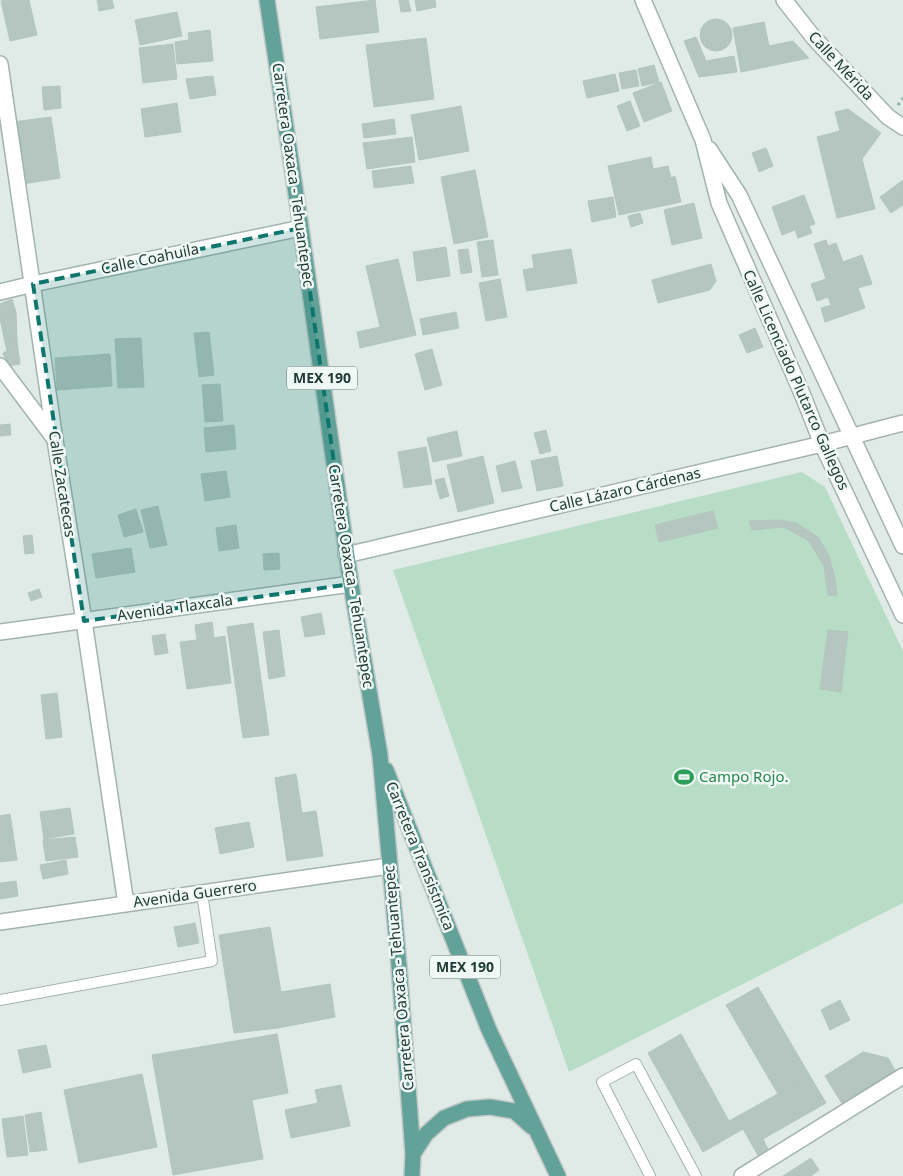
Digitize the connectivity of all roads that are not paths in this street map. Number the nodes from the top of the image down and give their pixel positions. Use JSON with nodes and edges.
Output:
{"nodes":[{"id":1,"x":267,"y":0,"type":"edge"},
{"id":2,"x":643,"y":0,"type":"edge"},
{"id":3,"x":784,"y":0,"type":"edge"},
{"id":4,"x":0,"y":64,"type":"edge"},
{"id":5,"x":903,"y":127,"type":"edge"},
{"id":6,"x":703,"y":140,"type":"junction"},
{"id":7,"x":301,"y":228,"type":"junction"},
{"id":8,"x":33,"y":284,"type":"junction"},
{"id":9,"x":0,"y":292,"type":"edge"},
{"id":10,"x":0,"y":366,"type":"edge"},
{"id":11,"x":903,"y":423,"type":"edge"},
{"id":12,"x":851,"y":436,"type":"junction"},
{"id":13,"x":55,"y":440,"type":"junction"},
{"id":14,"x":822,"y":444,"type":"junction"},
{"id":15,"x":903,"y":546,"type":"edge"},
{"id":16,"x":346,"y":555,"type":"junction"},
{"id":17,"x":351,"y":584,"type":"junction"},
{"id":18,"x":903,"y":615,"type":"edge"},
{"id":19,"x":84,"y":621,"type":"junction"},
{"id":20,"x":0,"y":632,"type":"edge"},
{"id":21,"x":380,"y":755,"type":"junction"},
{"id":22,"x":389,"y":866,"type":"junction"},
{"id":23,"x":202,"y":893,"type":"junction"},
{"id":24,"x":126,"y":904,"type":"junction"},
{"id":25,"x":0,"y":922,"type":"edge"},
{"id":26,"x":0,"y":1000,"type":"edge"},
{"id":27,"x":903,"y":1076,"type":"edge"},
{"id":28,"x":535,"y":1129,"type":"junction"},
{"id":29,"x":413,"y":1154,"type":"junction"},
{"id":30,"x":412,"y":1176,"type":"edge"},
{"id":31,"x":558,"y":1176,"type":"edge"},
{"id":32,"x":650,"y":1176,"type":"edge"},
{"id":33,"x":696,"y":1176,"type":"edge"},
{"id":34,"x":742,"y":1176,"type":"edge"}],
"edges":[{"from":1,"to":7,"type":"main road","name":"Carretera Oaxaca - Tehuantepec","number":"MEX 190"},
{"from":2,"to":6,"type":"street","name":"Calle Licenciado Plutarco Gallegos"},
{"from":3,"to":5,"type":"street","name":"Calle Mérida"},
{"from":4,"to":8,"type":"street","name":"Calle Zacatecas"},
{"from":6,"to":12,"type":"street","name":"Calle Licenciado Plutarco Gallegos"},
{"from":6,"to":14,"type":"street","name":"Calle Licenciado Plutarco Gallegos"},
{"from":7,"to":8,"type":"street","name":"Calle Coahuila"},
{"from":7,"to":16,"type":"main road","name":"Carretera Oaxaca - Tehuantepec","number":"MEX 190"},
{"from":8,"to":9,"type":"street","name":"Calle Coahuila"},
{"from":8,"to":13,"type":"street","name":"Calle Zacatecas"},
{"from":10,"to":13,"type":"street"},
{"from":11,"to":12,"type":"street","name":"Calle Lázaro Cárdenas"},
{"from":12,"to":14,"type":"street","name":"Calle Lázaro Cárdenas"},
{"from":12,"to":15,"type":"street","name":"Calle Licenciado Plutarco Gallegos"},
{"from":13,"to":19,"type":"street","name":"Calle Zacatecas"},
{"from":14,"to":16,"type":"street","name":"Calle Lázaro Cárdenas"},
{"from":14,"to":18,"type":"street","name":"Calle Licenciado Plutarco Gallegos"},
{"from":16,"to":17,"type":"main road","name":"Carretera Oaxaca - Tehuantepec","number":"MEX 190"},
{"from":17,"to":19,"type":"street","name":"Avenida Tlaxcala"},
{"from":17,"to":21,"type":"main road","name":"Carretera Oaxaca - Tehuantepec","number":"MEX 190"},
{"from":19,"to":20,"type":"street","name":"Avenida Tlaxcala"},
{"from":19,"to":24,"type":"street","name":"Calle Zacatecas"},
{"from":21,"to":22,"type":"main road","name":"Carretera Oaxaca - Tehuantepec","number":"MEX 190"},
{"from":21,"to":28,"type":"main road","name":"Carretera Transistmica","number":"MEX 190"},
{"from":22,"to":23,"type":"street","name":"Avenida Guerrero"},
{"from":22,"to":29,"type":"main road","name":"Carretera Oaxaca - Tehuantepec","number":"MEX 190"},
{"from":23,"to":24,"type":"street","name":"Avenida Guerrero"},
{"from":23,"to":26,"type":"lane"},
{"from":24,"to":25,"type":"street","name":"Avenida Guerrero"},
{"from":27,"to":34,"type":"street"},
{"from":28,"to":29,"type":"main road","number":"MEX 190"},
{"from":28,"to":31,"type":"main road","name":"Carretera Transistmica","number":"MEX 190"},
{"from":29,"to":30,"type":"main road"},
{"from":32,"to":33,"type":"lane"}]}
